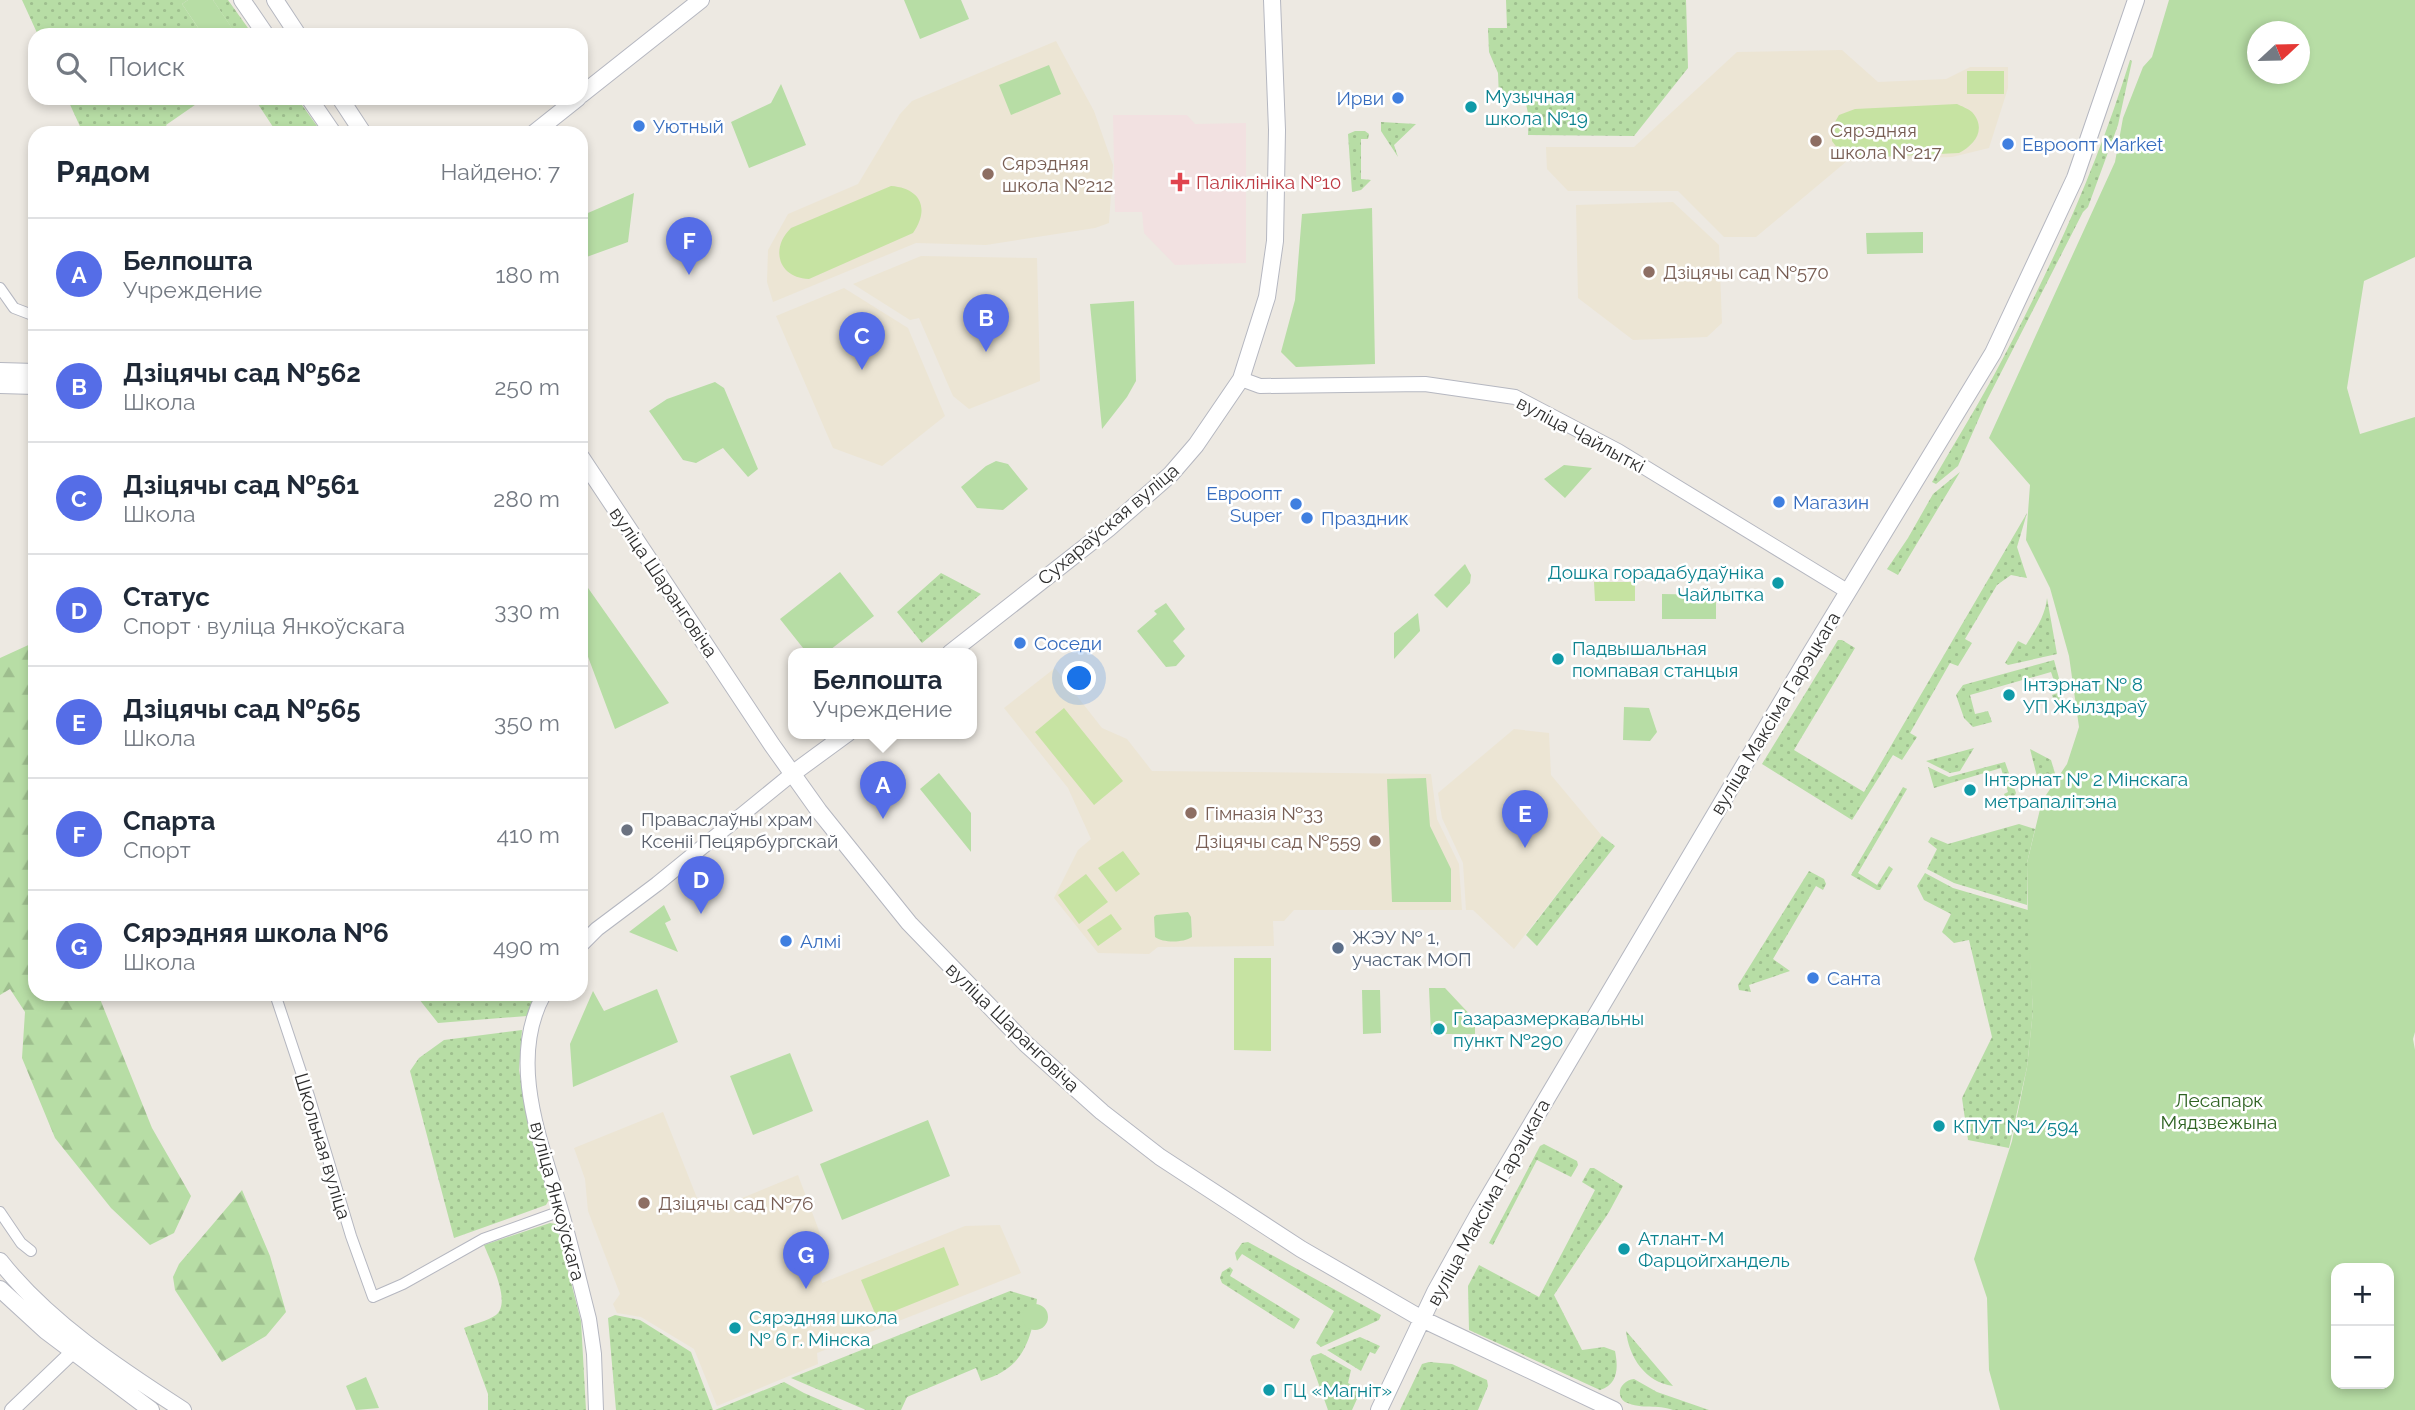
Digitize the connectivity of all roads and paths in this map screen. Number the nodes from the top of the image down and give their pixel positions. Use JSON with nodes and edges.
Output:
{"nodes":[{"id":1,"x":242,"y":0,"type":"edge"},
{"id":2,"x":275,"y":0,"type":"edge"},
{"id":3,"x":701,"y":0,"type":"edge"},
{"id":4,"x":1272,"y":0,"type":"edge"},
{"id":5,"x":2136,"y":0,"type":"edge"},
{"id":6,"x":261,"y":28,"type":"edge"},
{"id":7,"x":294,"y":28,"type":"edge"},
{"id":8,"x":588,"y":90,"type":"edge"},
{"id":9,"x":314,"y":105,"type":"edge"},
{"id":10,"x":345,"y":105,"type":"edge"},
{"id":11,"x":569,"y":105,"type":"edge"},
{"id":12,"x":327,"y":126,"type":"edge"},
{"id":13,"x":358,"y":126,"type":"edge"},
{"id":14,"x":543,"y":126,"type":"edge"},
{"id":15,"x":0,"y":288,"type":"edge"},
{"id":16,"x":28,"y":313,"type":"edge"},
{"id":17,"x":0,"y":371,"type":"edge"},
{"id":18,"x":28,"y":372,"type":"edge"},
{"id":19,"x":1241,"y":379,"type":"junction"},
{"id":20,"x":0,"y":385,"type":"edge"},
{"id":21,"x":28,"y":386,"type":"edge"},
{"id":22,"x":588,"y":468,"type":"edge"},
{"id":23,"x":1847,"y":591,"type":"junction"},
{"id":24,"x":956,"y":648,"type":"edge"},
{"id":25,"x":840,"y":739,"type":"edge"},
{"id":26,"x":792,"y":774,"type":"junction"},
{"id":27,"x":588,"y":939,"type":"edge"},
{"id":28,"x":277,"y":1001,"type":"edge"},
{"id":29,"x":541,"y":1001,"type":"edge"},
{"id":30,"x":561,"y":1211,"type":"junction"},
{"id":31,"x":0,"y":1212,"type":"edge"},
{"id":32,"x":31,"y":1251,"type":"dead end"},
{"id":33,"x":0,"y":1261,"type":"edge"},
{"id":34,"x":0,"y":1289,"type":"edge"},
{"id":35,"x":1422,"y":1319,"type":"junction"},
{"id":36,"x":1456,"y":1336,"type":"junction"},
{"id":37,"x":79,"y":1346,"type":"junction"},
{"id":38,"x":1408,"y":1348,"type":"junction"},
{"id":39,"x":12,"y":1410,"type":"edge"},
{"id":40,"x":151,"y":1410,"type":"edge"},
{"id":41,"x":183,"y":1410,"type":"edge"},
{"id":42,"x":596,"y":1410,"type":"edge"},
{"id":43,"x":1379,"y":1410,"type":"edge"},
{"id":44,"x":1614,"y":1410,"type":"edge"}],
"edges":[{"from":1,"to":6,"type":"main road"},
{"from":2,"to":7,"type":"main road"},
{"from":3,"to":8,"type":"main road"},
{"from":4,"to":19,"type":"main road","name":"Сухараўская вуліца"},
{"from":5,"to":23,"type":"main road","name":"вуліца Максіма Гарэцкага"},
{"from":9,"to":12,"type":"main road"},
{"from":10,"to":13,"type":"main road"},
{"from":11,"to":14,"type":"main road"},
{"from":15,"to":16,"type":"street"},
{"from":17,"to":18,"type":"main road"},
{"from":19,"to":23,"type":"street","name":"вуліца Чайлыткі"},
{"from":19,"to":24,"type":"main road","name":"Сухараўская вуліца"},
{"from":20,"to":21,"type":"main road"},
{"from":22,"to":26,"type":"main road","name":"вуліца Шаранговіча"},
{"from":23,"to":35,"type":"main road","name":"вуліца Максіма Гарэцкага"},
{"from":25,"to":26,"type":"main road"},
{"from":26,"to":27,"type":"street"},
{"from":26,"to":35,"type":"main road","name":"вуліца Шаранговіча"},
{"from":28,"to":30,"type":"street","name":"Школьная вуліца"},
{"from":29,"to":30,"type":"street","name":"вуліца Янкоўскага"},
{"from":30,"to":42,"type":"street","name":"вуліца Янкоўскага"},
{"from":31,"to":32,"type":"street"},
{"from":33,"to":37,"type":"main road"},
{"from":34,"to":37,"type":"main road"},
{"from":35,"to":36,"type":"main road","name":"вуліца Шаранговіча"},
{"from":35,"to":38,"type":"main road","name":"вуліца Максіма Гарэцкага"},
{"from":36,"to":38,"type":"main road"},
{"from":36,"to":44,"type":"main road","name":"вуліца Шаранговіча"},
{"from":37,"to":39,"type":"street"},
{"from":37,"to":40,"type":"main road"},
{"from":37,"to":41,"type":"main road"},
{"from":38,"to":43,"type":"main road","name":"вуліца Максіма Гарэцкага"}]}
